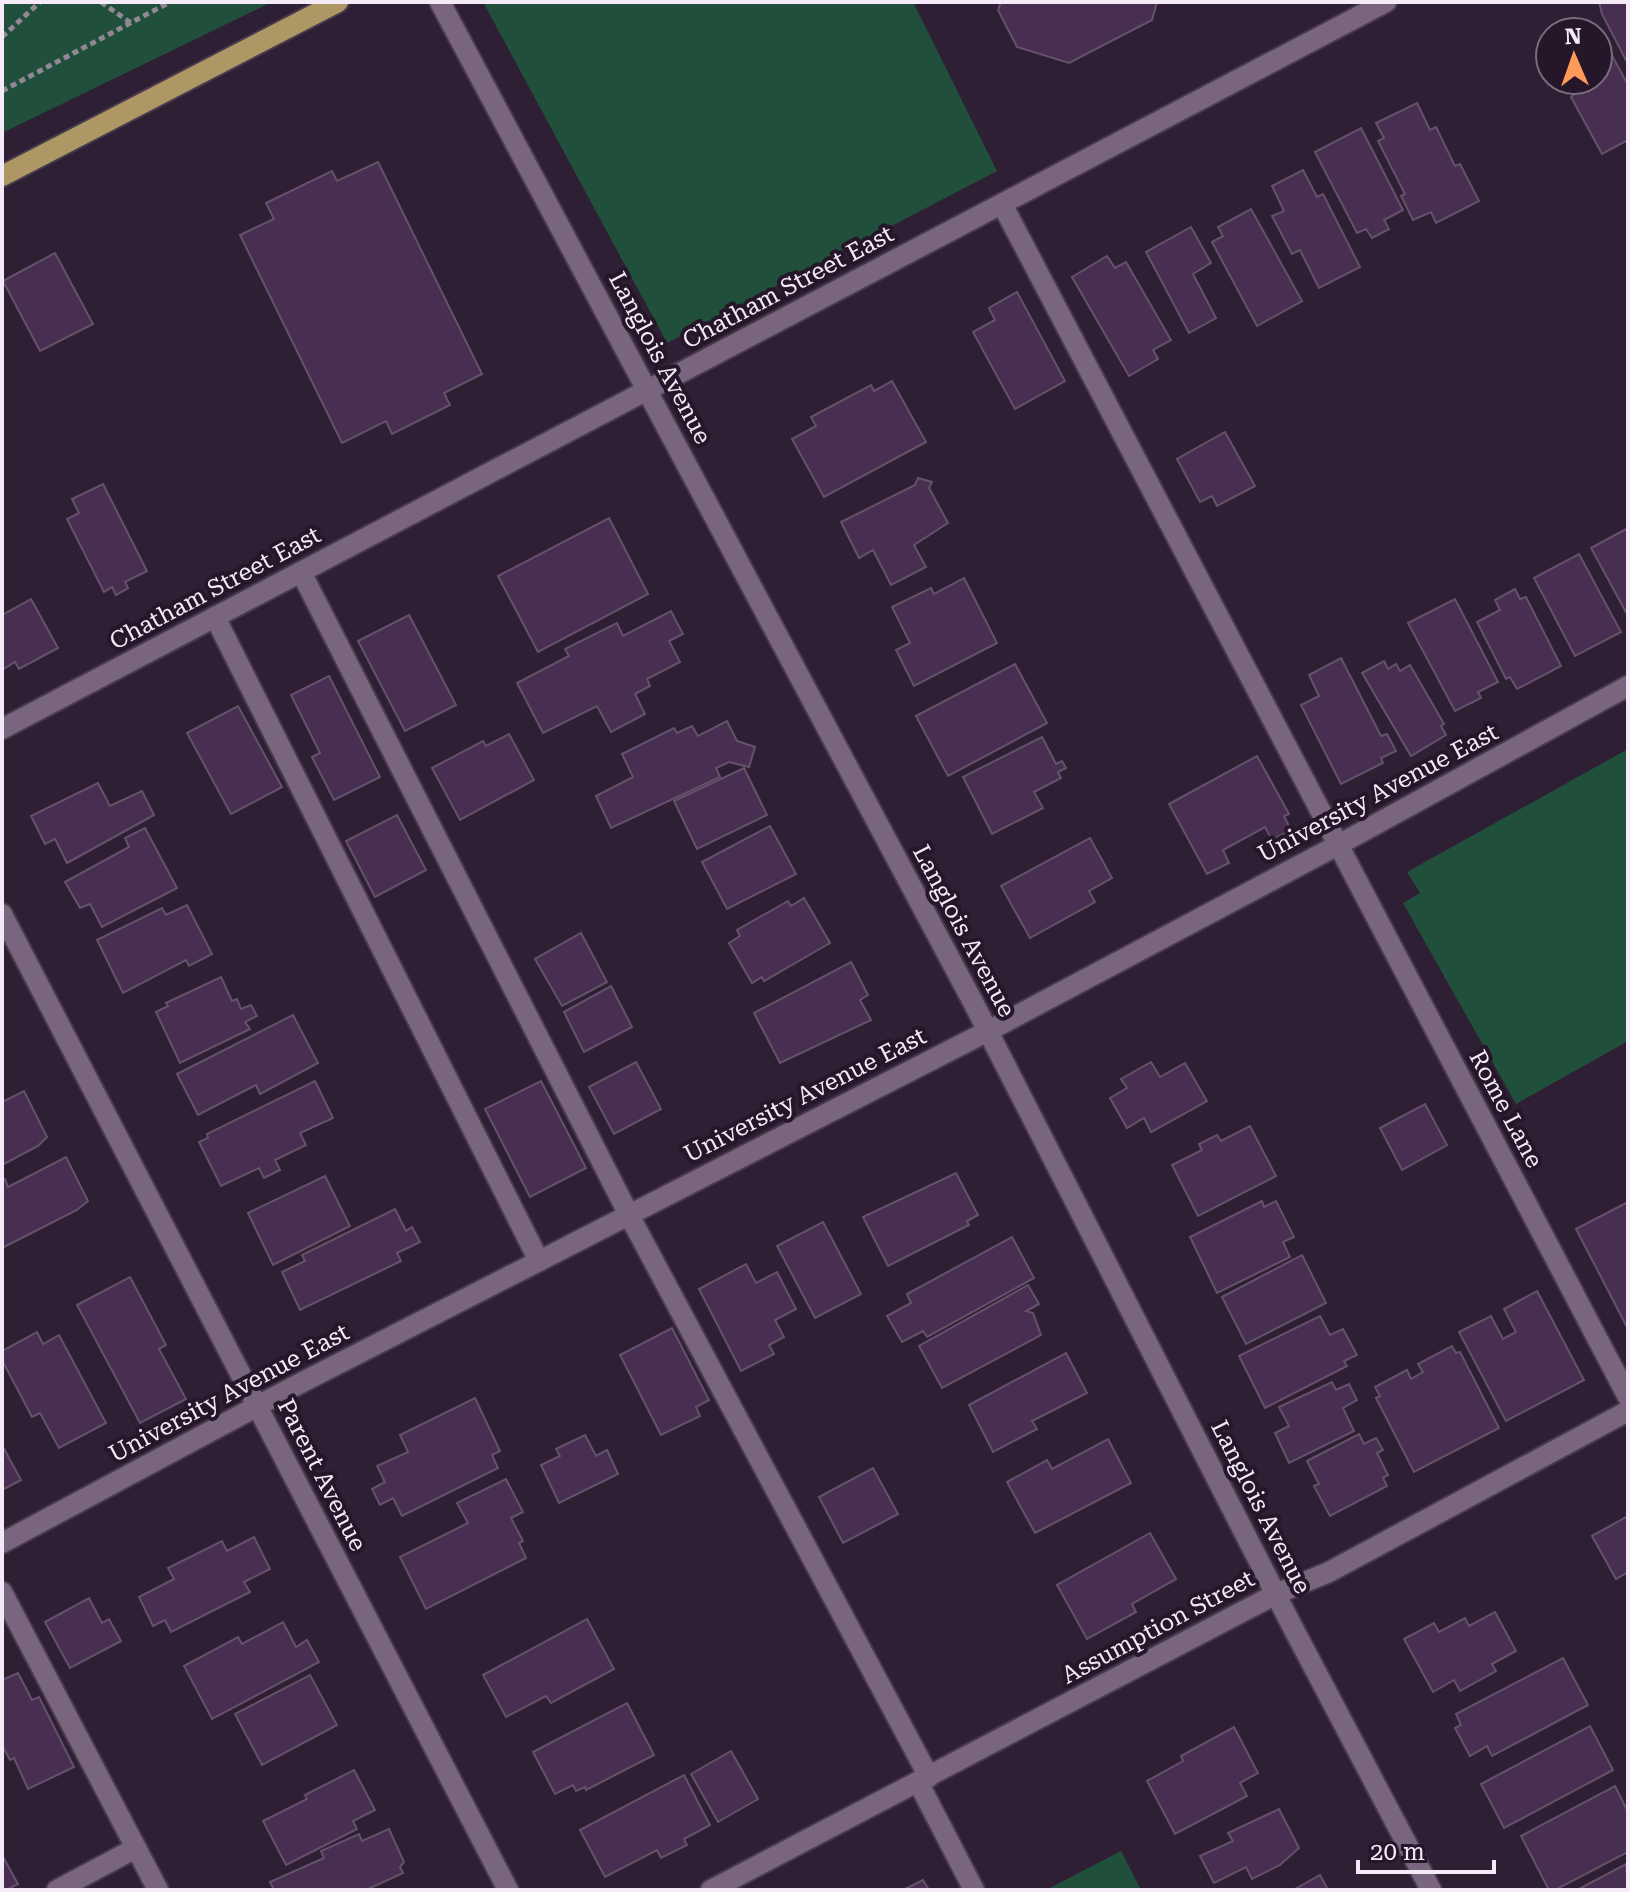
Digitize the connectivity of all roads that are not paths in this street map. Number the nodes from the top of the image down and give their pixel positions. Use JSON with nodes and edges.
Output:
{"nodes":[{"id":1,"x":338,"y":2,"type":"edge"},
{"id":2,"x":440,"y":2,"type":"edge"},
{"id":3,"x":1386,"y":2,"type":"edge"},
{"id":4,"x":2,"y":176,"type":"edge"},
{"id":5,"x":1002,"y":204,"type":"junction"},
{"id":6,"x":647,"y":390,"type":"junction"},
{"id":7,"x":301,"y":572,"type":"junction"},
{"id":8,"x":215,"y":617,"type":"junction"},
{"id":9,"x":1628,"y":686,"type":"edge"},
{"id":10,"x":2,"y":729,"type":"edge"},
{"id":11,"x":1338,"y":845,"type":"junction"},
{"id":12,"x":2,"y":914,"type":"edge"},
{"id":13,"x":988,"y":1031,"type":"junction"},
{"id":14,"x":629,"y":1215,"type":"junction"},
{"id":15,"x":539,"y":1261,"type":"junction"},
{"id":16,"x":1628,"y":1397,"type":"edge"},
{"id":17,"x":257,"y":1407,"type":"junction"},
{"id":18,"x":1628,"y":1411,"type":"edge"},
{"id":19,"x":2,"y":1543,"type":"edge"},
{"id":20,"x":2,"y":1592,"type":"edge"},
{"id":21,"x":1276,"y":1594,"type":"junction"},
{"id":22,"x":923,"y":1779,"type":"junction"},
{"id":23,"x":136,"y":1848,"type":"junction"},
{"id":24,"x":57,"y":1890,"type":"edge"},
{"id":25,"x":158,"y":1890,"type":"edge"},
{"id":26,"x":508,"y":1890,"type":"edge"},
{"id":27,"x":711,"y":1890,"type":"edge"},
{"id":28,"x":974,"y":1890,"type":"edge"},
{"id":29,"x":1431,"y":1890,"type":"edge"}],
"edges":[{"from":1,"to":4,"type":"main road"},
{"from":2,"to":6,"type":"street","name":"Langlois Avenue"},
{"from":3,"to":5,"type":"street","name":"Chatham Street East"},
{"from":5,"to":6,"type":"street","name":"Chatham Street East"},
{"from":5,"to":11,"type":"street","name":"Rome Lane"},
{"from":6,"to":7,"type":"street","name":"Chatham Street East"},
{"from":6,"to":13,"type":"street","name":"Langlois Avenue"},
{"from":7,"to":8,"type":"street","name":"Chatham Street East"},
{"from":7,"to":14,"type":"street"},
{"from":8,"to":10,"type":"street","name":"Chatham Street East"},
{"from":8,"to":15,"type":"street"},
{"from":9,"to":11,"type":"street","name":"University Avenue East"},
{"from":11,"to":13,"type":"street","name":"University Avenue East"},
{"from":11,"to":16,"type":"street","name":"Rome Lane"},
{"from":12,"to":17,"type":"street","name":"Parent Avenue"},
{"from":13,"to":14,"type":"street","name":"University Avenue East"},
{"from":13,"to":21,"type":"street","name":"Langlois Avenue"},
{"from":14,"to":15,"type":"street","name":"University Avenue East"},
{"from":14,"to":22,"type":"street"},
{"from":15,"to":17,"type":"street","name":"University Avenue East"},
{"from":17,"to":19,"type":"street","name":"University Avenue East"},
{"from":17,"to":26,"type":"street","name":"Parent Avenue"},
{"from":18,"to":21,"type":"street","name":"Assumption Street"},
{"from":20,"to":23,"type":"street"},
{"from":21,"to":22,"type":"street","name":"Assumption Street"},
{"from":21,"to":29,"type":"street","name":"Langlois Avenue"},
{"from":22,"to":27,"type":"street","name":"Assumption Street"},
{"from":22,"to":28,"type":"street"},
{"from":23,"to":24,"type":"street"},
{"from":23,"to":25,"type":"street"}]}
